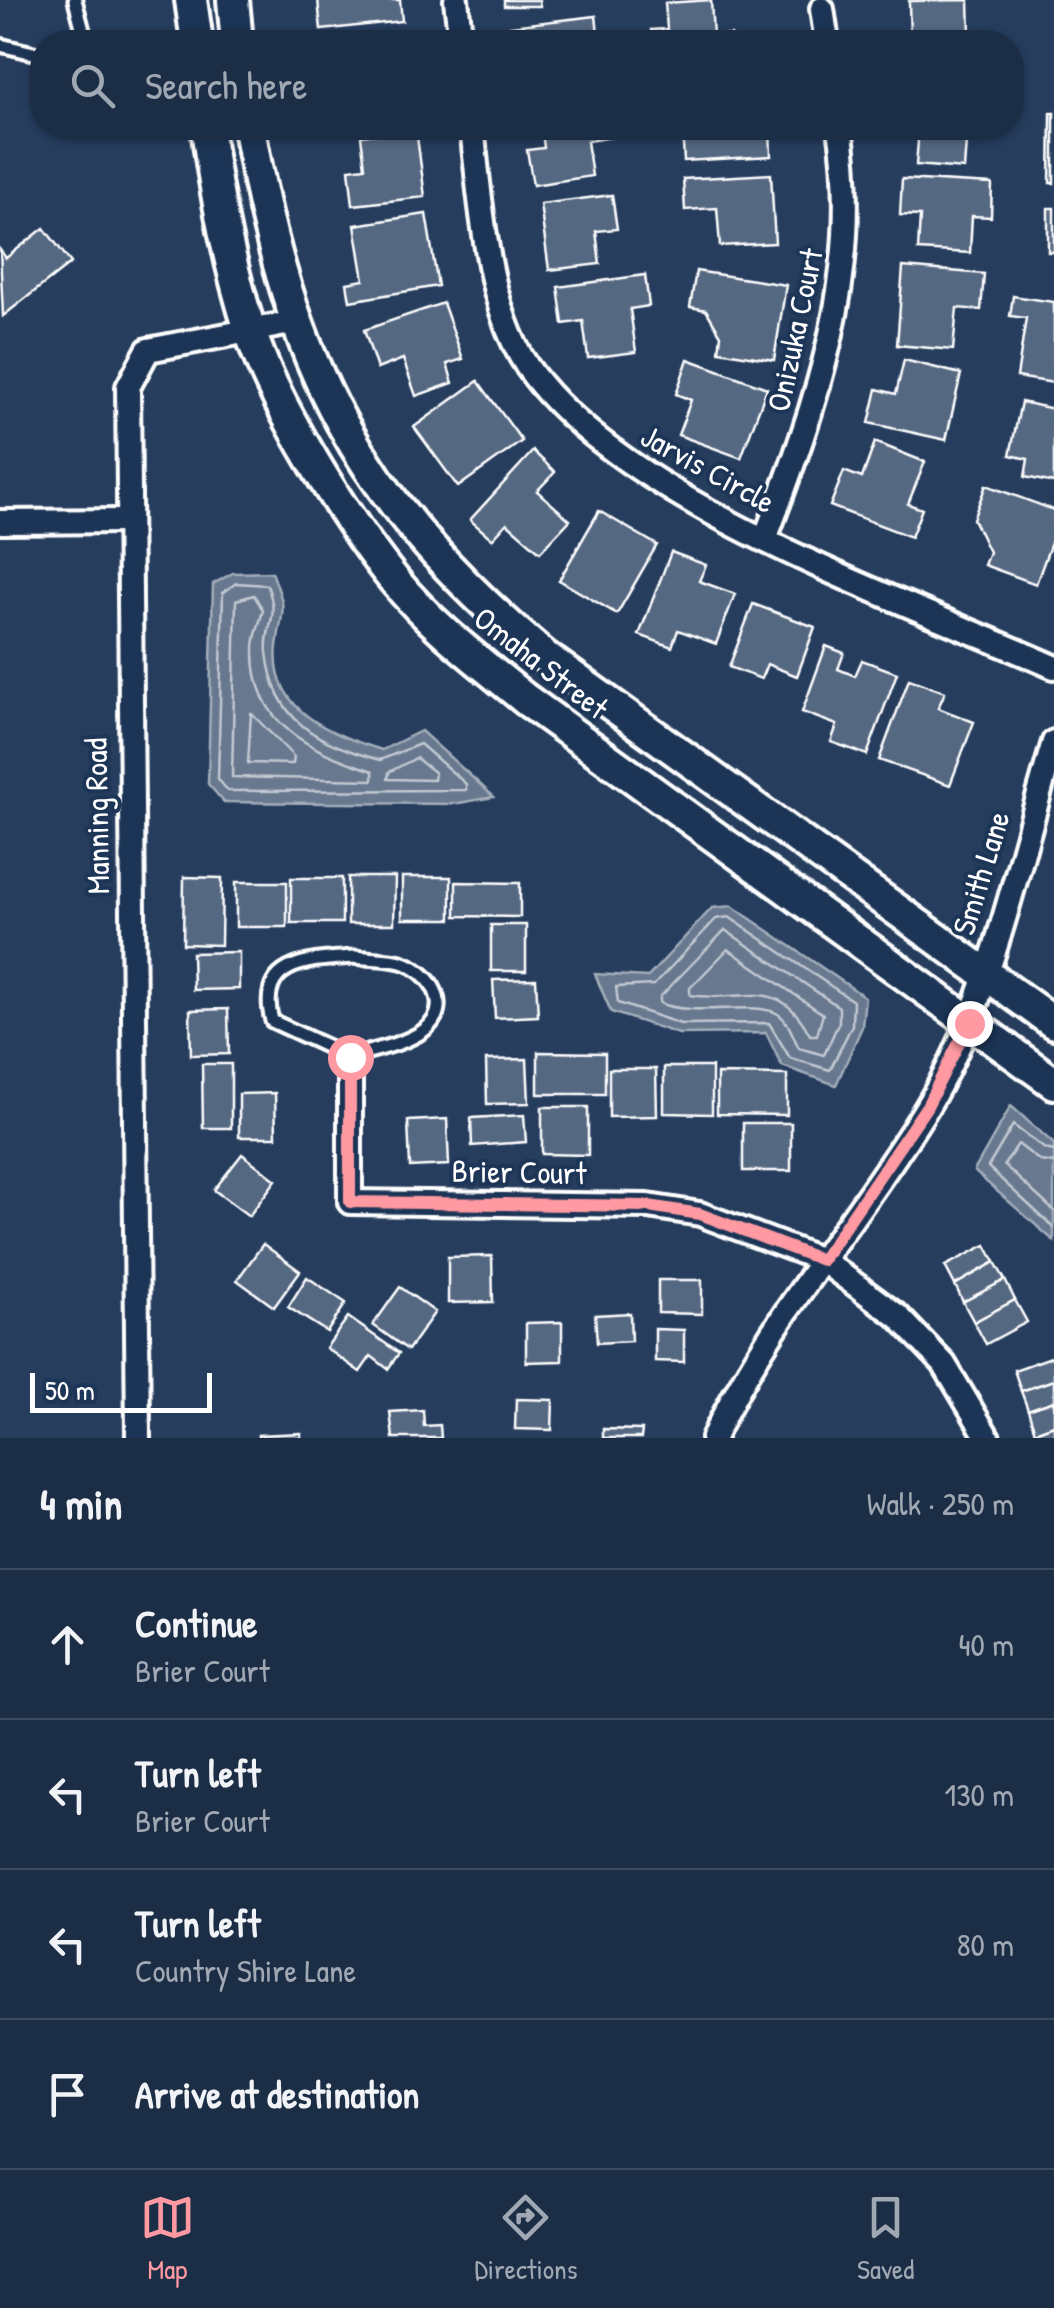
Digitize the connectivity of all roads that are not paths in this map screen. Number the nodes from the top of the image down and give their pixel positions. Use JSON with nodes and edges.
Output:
{"nodes":[{"id":1,"x":75,"y":0,"type":"edge"},
{"id":2,"x":191,"y":0,"type":"edge"},
{"id":3,"x":233,"y":0,"type":"edge"},
{"id":4,"x":456,"y":0,"type":"edge"},
{"id":5,"x":822,"y":9,"type":"dead end"},
{"id":6,"x":83,"y":30,"type":"edge"},
{"id":7,"x":195,"y":30,"type":"edge"},
{"id":8,"x":235,"y":30,"type":"edge"},
{"id":9,"x":460,"y":30,"type":"edge"},
{"id":10,"x":825,"y":30,"type":"edge"},
{"id":11,"x":0,"y":45,"type":"edge"},
{"id":12,"x":30,"y":52,"type":"edge"},
{"id":13,"x":208,"y":140,"type":"edge"},
{"id":14,"x":251,"y":140,"type":"edge"},
{"id":15,"x":473,"y":140,"type":"edge"},
{"id":16,"x":841,"y":140,"type":"edge"},
{"id":17,"x":296,"y":322,"type":"junction"},
{"id":18,"x":250,"y":332,"type":"junction"},
{"id":19,"x":126,"y":521,"type":"junction"},
{"id":20,"x":0,"y":522,"type":"edge"},
{"id":21,"x":765,"y":539,"type":"junction"},
{"id":22,"x":1054,"y":667,"type":"edge"},
{"id":23,"x":1054,"y":742,"type":"edge"},
{"id":24,"x":984,"y":973,"type":"junction"},
{"id":25,"x":969,"y":1023,"type":"junction"},
{"id":26,"x":1054,"y":1023,"type":"edge"},
{"id":27,"x":350,"y":1057,"type":"junction"},
{"id":28,"x":1054,"y":1083,"type":"edge"},
{"id":29,"x":822,"y":1260,"type":"junction"},
{"id":30,"x":138,"y":1438,"type":"edge"},
{"id":31,"x":713,"y":1438,"type":"edge"},
{"id":32,"x":988,"y":1438,"type":"edge"}],
"edges":[{"from":1,"to":6,"type":"lane"},
{"from":2,"to":7,"type":"main road"},
{"from":3,"to":8,"type":"main road"},
{"from":4,"to":9,"type":"street"},
{"from":5,"to":10,"type":"street"},
{"from":11,"to":12,"type":"lane"},
{"from":13,"to":18,"type":"main road","name":"Omaha Street"},
{"from":14,"to":17,"type":"main road","name":"Omaha Street"},
{"from":15,"to":21,"type":"street","name":"Jarvis Circle"},
{"from":16,"to":21,"type":"street","name":"Onizuka Court"},
{"from":17,"to":18,"type":"street","name":"Manning Road"},
{"from":17,"to":24,"type":"main road","name":"Omaha Street"},
{"from":18,"to":19,"type":"street","name":"Manning Road"},
{"from":18,"to":25,"type":"main road","name":"Omaha Street"},
{"from":19,"to":20,"type":"street"},
{"from":19,"to":30,"type":"street","name":"Manning Road"},
{"from":21,"to":22,"type":"street","name":"Jarvis Circle"},
{"from":23,"to":24,"type":"street","name":"Smith Lane"},
{"from":24,"to":25,"type":"street","name":"Smith Lane"},
{"from":24,"to":26,"type":"main road","name":"Omaha Street"},
{"from":25,"to":28,"type":"main road","name":"Omaha Street"},
{"from":25,"to":29,"type":"street","name":"Smith Lane"},
{"from":27,"to":27,"type":"lane"},
{"from":27,"to":29,"type":"street","name":"Brier Court"},
{"from":29,"to":31,"type":"street","name":"Smith Lane"},
{"from":29,"to":32,"type":"street"}]}
